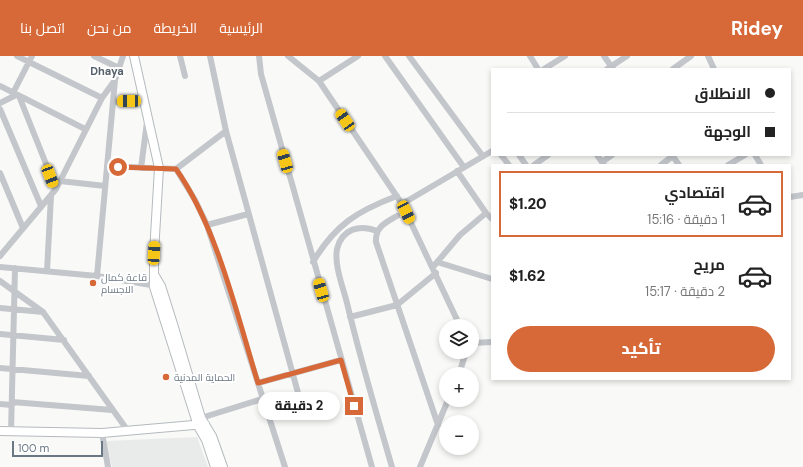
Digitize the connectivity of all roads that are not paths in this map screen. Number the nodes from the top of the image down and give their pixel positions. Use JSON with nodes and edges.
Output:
{"nodes":[{"id":1,"x":17,"y":56,"type":"edge"},
{"id":2,"x":94,"y":56,"type":"edge"},
{"id":3,"x":123,"y":56,"type":"edge"},
{"id":4,"x":134,"y":56,"type":"edge"},
{"id":5,"x":180,"y":56,"type":"edge"},
{"id":6,"x":210,"y":56,"type":"edge"},
{"id":7,"x":258,"y":56,"type":"edge"},
{"id":8,"x":288,"y":56,"type":"edge"},
{"id":9,"x":358,"y":56,"type":"edge"},
{"id":10,"x":385,"y":56,"type":"edge"},
{"id":11,"x":409,"y":56,"type":"edge"},
{"id":12,"x":530,"y":56,"type":"edge"},
{"id":13,"x":565,"y":56,"type":"edge"},
{"id":14,"x":604,"y":56,"type":"edge"},
{"id":15,"x":627,"y":56,"type":"edge"},
{"id":16,"x":691,"y":56,"type":"edge"},
{"id":17,"x":708,"y":56,"type":"edge"},
{"id":18,"x":31,"y":59,"type":"edge"},
{"id":19,"x":118,"y":68,"type":"junction"},
{"id":20,"x":537,"y":68,"type":"edge"},
{"id":21,"x":546,"y":68,"type":"edge"},
{"id":22,"x":610,"y":68,"type":"edge"},
{"id":23,"x":674,"y":68,"type":"edge"},
{"id":24,"x":714,"y":68,"type":"edge"},
{"id":25,"x":185,"y":76,"type":"dead end"},
{"id":26,"x":115,"y":80,"type":"junction"},
{"id":27,"x":319,"y":81,"type":"junction"},
{"id":28,"x":0,"y":86,"type":"edge"},
{"id":29,"x":16,"y":94,"type":"junction"},
{"id":30,"x":102,"y":98,"type":"junction"},
{"id":31,"x":144,"y":101,"type":"junction"},
{"id":32,"x":114,"y":102,"type":"junction"},
{"id":33,"x":0,"y":103,"type":"edge"},
{"id":34,"x":0,"y":109,"type":"edge"},
{"id":35,"x":148,"y":118,"type":"junction"},
{"id":36,"x":85,"y":129,"type":"junction"},
{"id":37,"x":226,"y":131,"type":"junction"},
{"id":38,"x":491,"y":151,"type":"edge"},
{"id":39,"x":482,"y":155,"type":"junction"},
{"id":40,"x":502,"y":156,"type":"edge"},
{"id":41,"x":547,"y":156,"type":"edge"},
{"id":42,"x":611,"y":156,"type":"edge"},
{"id":43,"x":672,"y":156,"type":"edge"},
{"id":44,"x":743,"y":156,"type":"edge"},
{"id":45,"x":508,"y":164,"type":"edge"},
{"id":46,"x":535,"y":164,"type":"edge"},
{"id":47,"x":603,"y":164,"type":"edge"},
{"id":48,"x":662,"y":164,"type":"edge"},
{"id":49,"x":730,"y":164,"type":"edge"},
{"id":50,"x":107,"y":166,"type":"junction"},
{"id":51,"x":463,"y":166,"type":"junction"},
{"id":52,"x":141,"y":168,"type":"junction"},
{"id":53,"x":159,"y":168,"type":"junction"},
{"id":54,"x":176,"y":169,"type":"junction"},
{"id":55,"x":457,"y":171,"type":"junction"},
{"id":56,"x":0,"y":173,"type":"edge"},
{"id":57,"x":60,"y":181,"type":"junction"},
{"id":58,"x":104,"y":186,"type":"junction"},
{"id":59,"x":56,"y":189,"type":"junction"},
{"id":60,"x":51,"y":196,"type":"junction"},
{"id":61,"x":397,"y":196,"type":"junction"},
{"id":62,"x":803,"y":196,"type":"edge"},
{"id":63,"x":791,"y":197,"type":"edge"},
{"id":64,"x":402,"y":204,"type":"junction"},
{"id":65,"x":41,"y":206,"type":"junction"},
{"id":66,"x":486,"y":213,"type":"junction"},
{"id":67,"x":248,"y":214,"type":"junction"},
{"id":68,"x":397,"y":216,"type":"dead end"},
{"id":69,"x":491,"y":218,"type":"edge"},
{"id":70,"x":207,"y":225,"type":"junction"},
{"id":71,"x":23,"y":228,"type":"junction"},
{"id":72,"x":377,"y":231,"type":"junction"},
{"id":73,"x":0,"y":256,"type":"edge"},
{"id":74,"x":313,"y":262,"type":"junction"},
{"id":75,"x":437,"y":262,"type":"junction"},
{"id":76,"x":0,"y":267,"type":"edge"},
{"id":77,"x":15,"y":268,"type":"junction"},
{"id":78,"x":434,"y":270,"type":"junction"},
{"id":79,"x":47,"y":271,"type":"junction"},
{"id":80,"x":97,"y":276,"type":"junction"},
{"id":81,"x":491,"y":279,"type":"edge"},
{"id":82,"x":0,"y":281,"type":"edge"},
{"id":83,"x":157,"y":286,"type":"junction"},
{"id":84,"x":15,"y":291,"type":"junction"},
{"id":85,"x":397,"y":305,"type":"junction"},
{"id":86,"x":0,"y":308,"type":"edge"},
{"id":87,"x":14,"y":309,"type":"junction"},
{"id":88,"x":43,"y":312,"type":"junction"},
{"id":89,"x":350,"y":317,"type":"junction"},
{"id":90,"x":457,"y":319,"type":"edge"},
{"id":91,"x":0,"y":334,"type":"edge"},
{"id":92,"x":13,"y":335,"type":"junction"},
{"id":93,"x":64,"y":340,"type":"junction"},
{"id":94,"x":491,"y":342,"type":"edge"},
{"id":95,"x":479,"y":343,"type":"edge"},
{"id":96,"x":341,"y":360,"type":"junction"},
{"id":97,"x":0,"y":368,"type":"edge"},
{"id":98,"x":12,"y":369,"type":"junction"},
{"id":99,"x":292,"y":375,"type":"junction"},
{"id":100,"x":89,"y":376,"type":"junction"},
{"id":101,"x":258,"y":383,"type":"junction"},
{"id":102,"x":262,"y":399,"type":"junction"},
{"id":103,"x":0,"y":404,"type":"edge"},
{"id":104,"x":12,"y":404,"type":"junction"},
{"id":105,"x":445,"y":407,"type":"edge"},
{"id":106,"x":112,"y":410,"type":"junction"},
{"id":107,"x":303,"y":411,"type":"dead end"},
{"id":108,"x":201,"y":422,"type":"junction"},
{"id":109,"x":438,"y":425,"type":"junction"},
{"id":110,"x":0,"y":431,"type":"edge"},
{"id":111,"x":11,"y":432,"type":"junction"},
{"id":112,"x":128,"y":432,"type":"junction"},
{"id":113,"x":102,"y":433,"type":"junction"},
{"id":114,"x":108,"y":467,"type":"edge"},
{"id":115,"x":215,"y":467,"type":"edge"},
{"id":116,"x":223,"y":467,"type":"edge"},
{"id":117,"x":285,"y":467,"type":"edge"},
{"id":118,"x":372,"y":467,"type":"edge"},
{"id":119,"x":392,"y":467,"type":"edge"},
{"id":120,"x":420,"y":467,"type":"edge"}],
"edges":[{"from":1,"to":18,"type":"street"},
{"from":2,"to":19,"type":"street"},
{"from":3,"to":19,"type":"street"},
{"from":4,"to":31,"type":"main road"},
{"from":5,"to":25,"type":"street"},
{"from":6,"to":37,"type":"street"},
{"from":7,"to":74,"type":"street"},
{"from":8,"to":27,"type":"street"},
{"from":9,"to":27,"type":"street"},
{"from":10,"to":51,"type":"street"},
{"from":11,"to":39,"type":"street"},
{"from":12,"to":20,"type":"street"},
{"from":13,"to":21,"type":"street"},
{"from":14,"to":22,"type":"street"},
{"from":15,"to":22,"type":"street"},
{"from":16,"to":23,"type":"street"},
{"from":17,"to":24,"type":"street"},
{"from":18,"to":29,"type":"street"},
{"from":18,"to":30,"type":"street"},
{"from":19,"to":26,"type":"street"},
{"from":26,"to":30,"type":"street"},
{"from":26,"to":32,"type":"street"},
{"from":27,"to":61,"type":"street"},
{"from":28,"to":29,"type":"street"},
{"from":29,"to":33,"type":"street"},
{"from":29,"to":36,"type":"street"},
{"from":29,"to":59,"type":"street"},
{"from":30,"to":36,"type":"street"},
{"from":31,"to":32,"type":"street"},
{"from":31,"to":35,"type":"main road"},
{"from":32,"to":50,"type":"street"},
{"from":34,"to":65,"type":"street"},
{"from":35,"to":52,"type":"street"},
{"from":35,"to":53,"type":"main road"},
{"from":36,"to":57,"type":"street"},
{"from":37,"to":54,"type":"street"},
{"from":37,"to":67,"type":"street"},
{"from":38,"to":39,"type":"street"},
{"from":39,"to":51,"type":"street"},
{"from":40,"to":45,"type":"street"},
{"from":41,"to":46,"type":"street"},
{"from":42,"to":47,"type":"street"},
{"from":43,"to":48,"type":"street"},
{"from":44,"to":49,"type":"street"},
{"from":50,"to":52,"type":"street"},
{"from":50,"to":58,"type":"street"},
{"from":51,"to":55,"type":"street"},
{"from":52,"to":53,"type":"street"},
{"from":53,"to":54,"type":"street"},
{"from":53,"to":83,"type":"main road"},
{"from":54,"to":70,"type":"street"},
{"from":55,"to":64,"type":"street"},
{"from":55,"to":66,"type":"street"},
{"from":56,"to":71,"type":"street"},
{"from":57,"to":58,"type":"street"},
{"from":57,"to":59,"type":"street"},
{"from":58,"to":80,"type":"street"},
{"from":59,"to":60,"type":"street"},
{"from":60,"to":65,"type":"street"},
{"from":60,"to":79,"type":"street"},
{"from":61,"to":64,"type":"street"},
{"from":61,"to":74,"type":"street"},
{"from":62,"to":63,"type":"street"},
{"from":64,"to":78,"type":"street"},
{"from":65,"to":71,"type":"street"},
{"from":66,"to":69,"type":"street"},
{"from":66,"to":75,"type":"street"},
{"from":67,"to":70,"type":"street"},
{"from":67,"to":99,"type":"street"},
{"from":68,"to":72,"type":"street"},
{"from":70,"to":101,"type":"street"},
{"from":71,"to":73,"type":"street"},
{"from":72,"to":85,"type":"street"},
{"from":72,"to":89,"type":"street"},
{"from":74,"to":96,"type":"street"},
{"from":75,"to":78,"type":"street"},
{"from":75,"to":81,"type":"street"},
{"from":76,"to":77,"type":"street"},
{"from":77,"to":79,"type":"street"},
{"from":77,"to":84,"type":"street"},
{"from":78,"to":85,"type":"street"},
{"from":78,"to":90,"type":"street"},
{"from":79,"to":80,"type":"street"},
{"from":80,"to":83,"type":"street"},
{"from":82,"to":84,"type":"street"},
{"from":83,"to":108,"type":"main road"},
{"from":84,"to":87,"type":"street"},
{"from":84,"to":88,"type":"street"},
{"from":85,"to":89,"type":"street"},
{"from":85,"to":109,"type":"street"},
{"from":86,"to":87,"type":"street"},
{"from":87,"to":88,"type":"street"},
{"from":87,"to":92,"type":"street"},
{"from":88,"to":93,"type":"street"},
{"from":89,"to":119,"type":"street"},
{"from":91,"to":92,"type":"street"},
{"from":92,"to":93,"type":"street"},
{"from":92,"to":98,"type":"street"},
{"from":93,"to":100,"type":"street"},
{"from":94,"to":95,"type":"street"},
{"from":96,"to":99,"type":"street"},
{"from":96,"to":118,"type":"street"},
{"from":97,"to":98,"type":"street"},
{"from":98,"to":100,"type":"street"},
{"from":98,"to":104,"type":"street"},
{"from":99,"to":101,"type":"street"},
{"from":99,"to":107,"type":"street"},
{"from":100,"to":106,"type":"street"},
{"from":101,"to":102,"type":"street"},
{"from":102,"to":108,"type":"street"},
{"from":102,"to":117,"type":"street"},
{"from":103,"to":104,"type":"street"},
{"from":104,"to":106,"type":"street"},
{"from":104,"to":111,"type":"street"},
{"from":105,"to":109,"type":"street"},
{"from":106,"to":112,"type":"street"},
{"from":108,"to":112,"type":"main road"},
{"from":108,"to":115,"type":"main road"},
{"from":108,"to":116,"type":"main road"},
{"from":109,"to":120,"type":"street"},
{"from":110,"to":111,"type":"main road"},
{"from":111,"to":113,"type":"main road"},
{"from":112,"to":113,"type":"main road"},
{"from":113,"to":114,"type":"street"}]}
